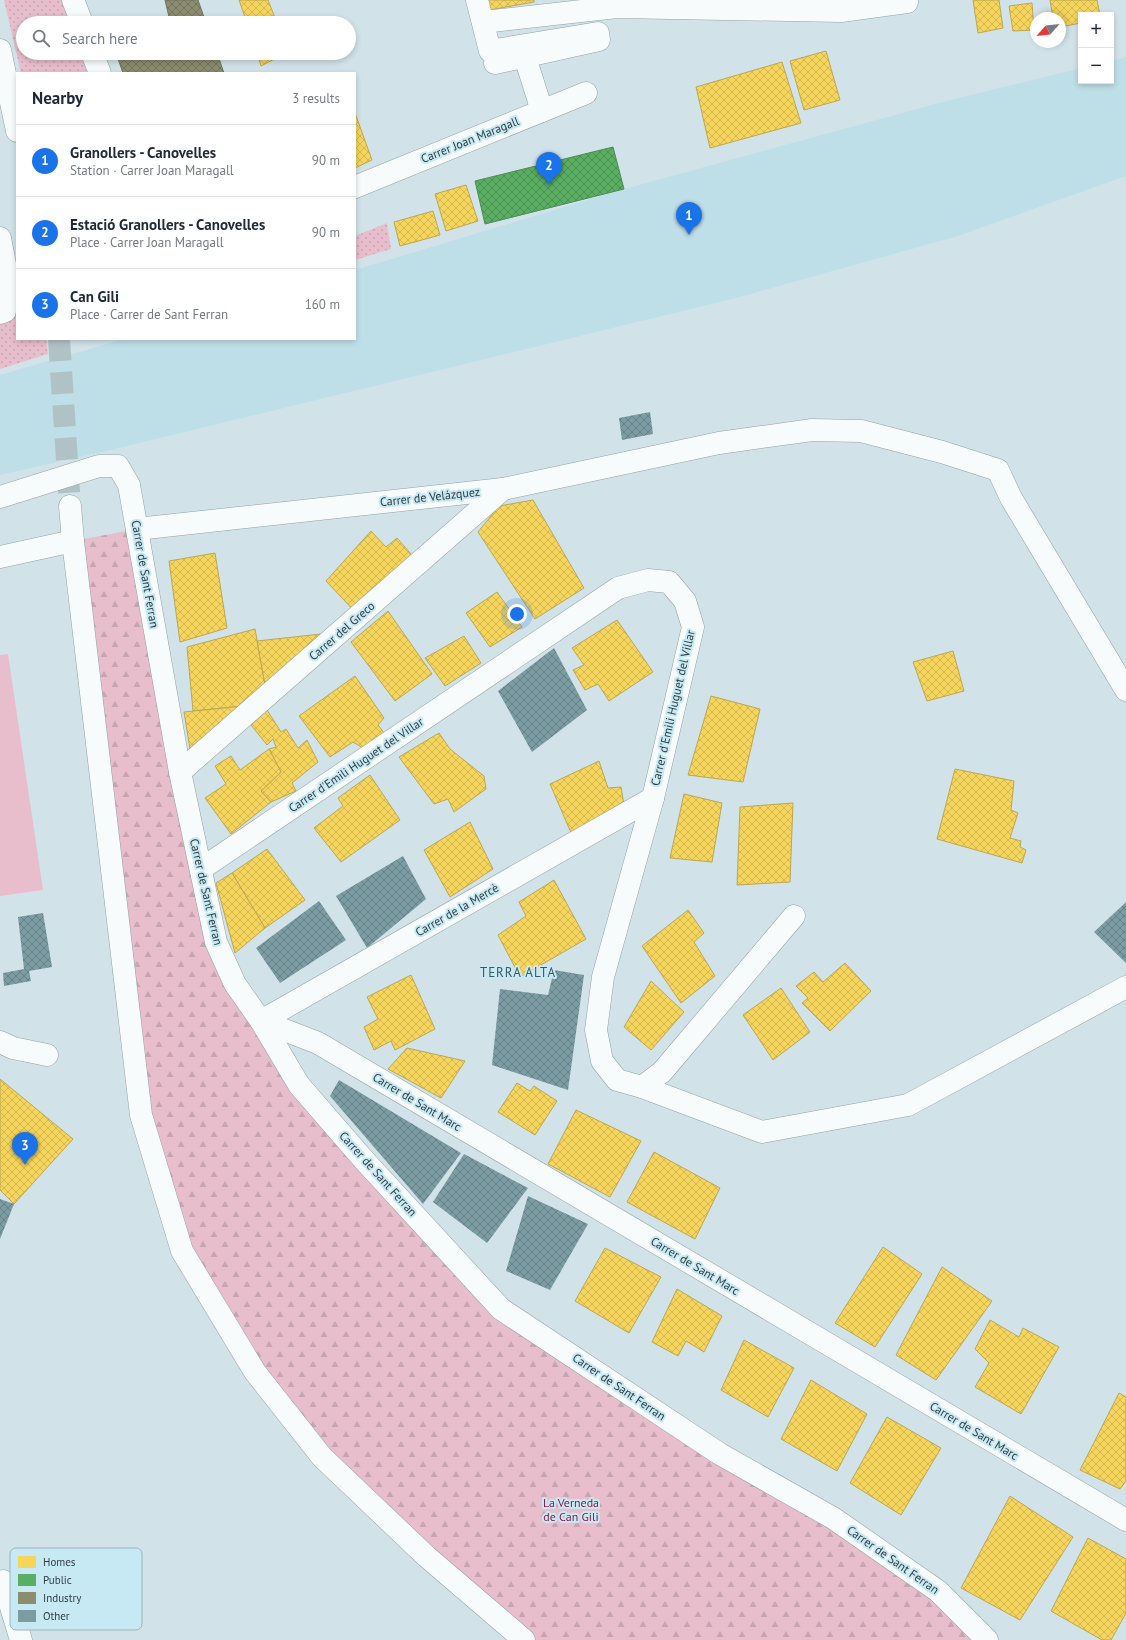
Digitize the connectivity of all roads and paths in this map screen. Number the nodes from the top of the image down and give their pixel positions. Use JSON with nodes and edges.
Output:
{"nodes":[{"id":1,"x":73,"y":0,"type":"edge"},
{"id":2,"x":478,"y":0,"type":"edge"},
{"id":3,"x":907,"y":2,"type":"dead end"},
{"id":4,"x":79,"y":16,"type":"edge"},
{"id":5,"x":483,"y":22,"type":"junction"},
{"id":6,"x":0,"y":50,"type":"edge"},
{"id":7,"x":493,"y":57,"type":"junction"},
{"id":8,"x":525,"y":57,"type":"junction"},
{"id":9,"x":95,"y":60,"type":"edge"},
{"id":10,"x":100,"y":72,"type":"edge"},
{"id":11,"x":586,"y":93,"type":"dead end"},
{"id":12,"x":542,"y":111,"type":"junction"},
{"id":13,"x":16,"y":125,"type":"edge"},
{"id":14,"x":356,"y":187,"type":"edge"},
{"id":15,"x":0,"y":238,"type":"edge"},
{"id":16,"x":0,"y":313,"type":"edge"},
{"id":17,"x":503,"y":489,"type":"junction"},
{"id":18,"x":0,"y":497,"type":"edge"},
{"id":19,"x":70,"y":506,"type":"tunnel mouth"},
{"id":20,"x":138,"y":529,"type":"junction"},
{"id":21,"x":73,"y":541,"type":"junction"},
{"id":22,"x":0,"y":557,"type":"edge"},
{"id":23,"x":1126,"y":690,"type":"edge"},
{"id":24,"x":180,"y":772,"type":"junction"},
{"id":25,"x":653,"y":798,"type":"junction"},
{"id":26,"x":201,"y":869,"type":"junction"},
{"id":27,"x":794,"y":916,"type":"dead end"},
{"id":28,"x":1126,"y":987,"type":"edge"},
{"id":29,"x":261,"y":1021,"type":"junction"},
{"id":30,"x":0,"y":1042,"type":"edge"},
{"id":31,"x":47,"y":1055,"type":"dead end"},
{"id":32,"x":642,"y":1087,"type":"junction"},
{"id":33,"x":1126,"y":1520,"type":"edge"},
{"id":34,"x":1,"y":1581,"type":"edge"},
{"id":35,"x":10,"y":1608,"type":"edge"},
{"id":36,"x":18,"y":1630,"type":"edge"},
{"id":37,"x":21,"y":1640,"type":"edge"},
{"id":38,"x":524,"y":1640,"type":"edge"},
{"id":39,"x":987,"y":1640,"type":"edge"}],
"edges":[{"from":1,"to":4,"type":"street"},
{"from":2,"to":5,"type":"street"},
{"from":3,"to":5,"type":"street"},
{"from":5,"to":7,"type":"street"},
{"from":6,"to":13,"type":"street"},
{"from":7,"to":8,"type":"street"},
{"from":7,"to":8,"type":"street"},
{"from":8,"to":12,"type":"street"},
{"from":9,"to":10,"type":"street"},
{"from":11,"to":12,"type":"street","name":"Carrer Joan Maragall"},
{"from":12,"to":14,"type":"street","name":"Carrer Joan Maragall"},
{"from":15,"to":16,"type":"street"},
{"from":17,"to":20,"type":"street","name":"Carrer de Velázquez"},
{"from":17,"to":23,"type":"street","name":"Carrer de Velázquez"},
{"from":17,"to":24,"type":"street","name":"Carrer del Greco"},
{"from":18,"to":20,"type":"street","name":"Carrer de Sant Ferran"},
{"from":19,"to":21,"type":"street"},
{"from":20,"to":24,"type":"street","name":"Carrer de Sant Ferran"},
{"from":21,"to":22,"type":"street"},
{"from":21,"to":38,"type":"street"},
{"from":24,"to":26,"type":"street","name":"Carrer de Sant Ferran"},
{"from":25,"to":26,"type":"street","name":"Carrer d'Emili Huguet del Villar"},
{"from":25,"to":29,"type":"street","name":"Carrer de la Mercè"},
{"from":25,"to":32,"type":"street","name":"Carrer d'Emili Huguet del Villar"},
{"from":26,"to":29,"type":"street","name":"Carrer de Sant Ferran"},
{"from":27,"to":32,"type":"street"},
{"from":28,"to":32,"type":"street","name":"Carrer d'Emili Huguet del Villar"},
{"from":29,"to":33,"type":"street","name":"Carrer de Sant Marc"},
{"from":29,"to":39,"type":"street","name":"Carrer de Sant Ferran"},
{"from":30,"to":31,"type":"street"},
{"from":34,"to":35,"type":"street"},
{"from":36,"to":37,"type":"street"}]}
